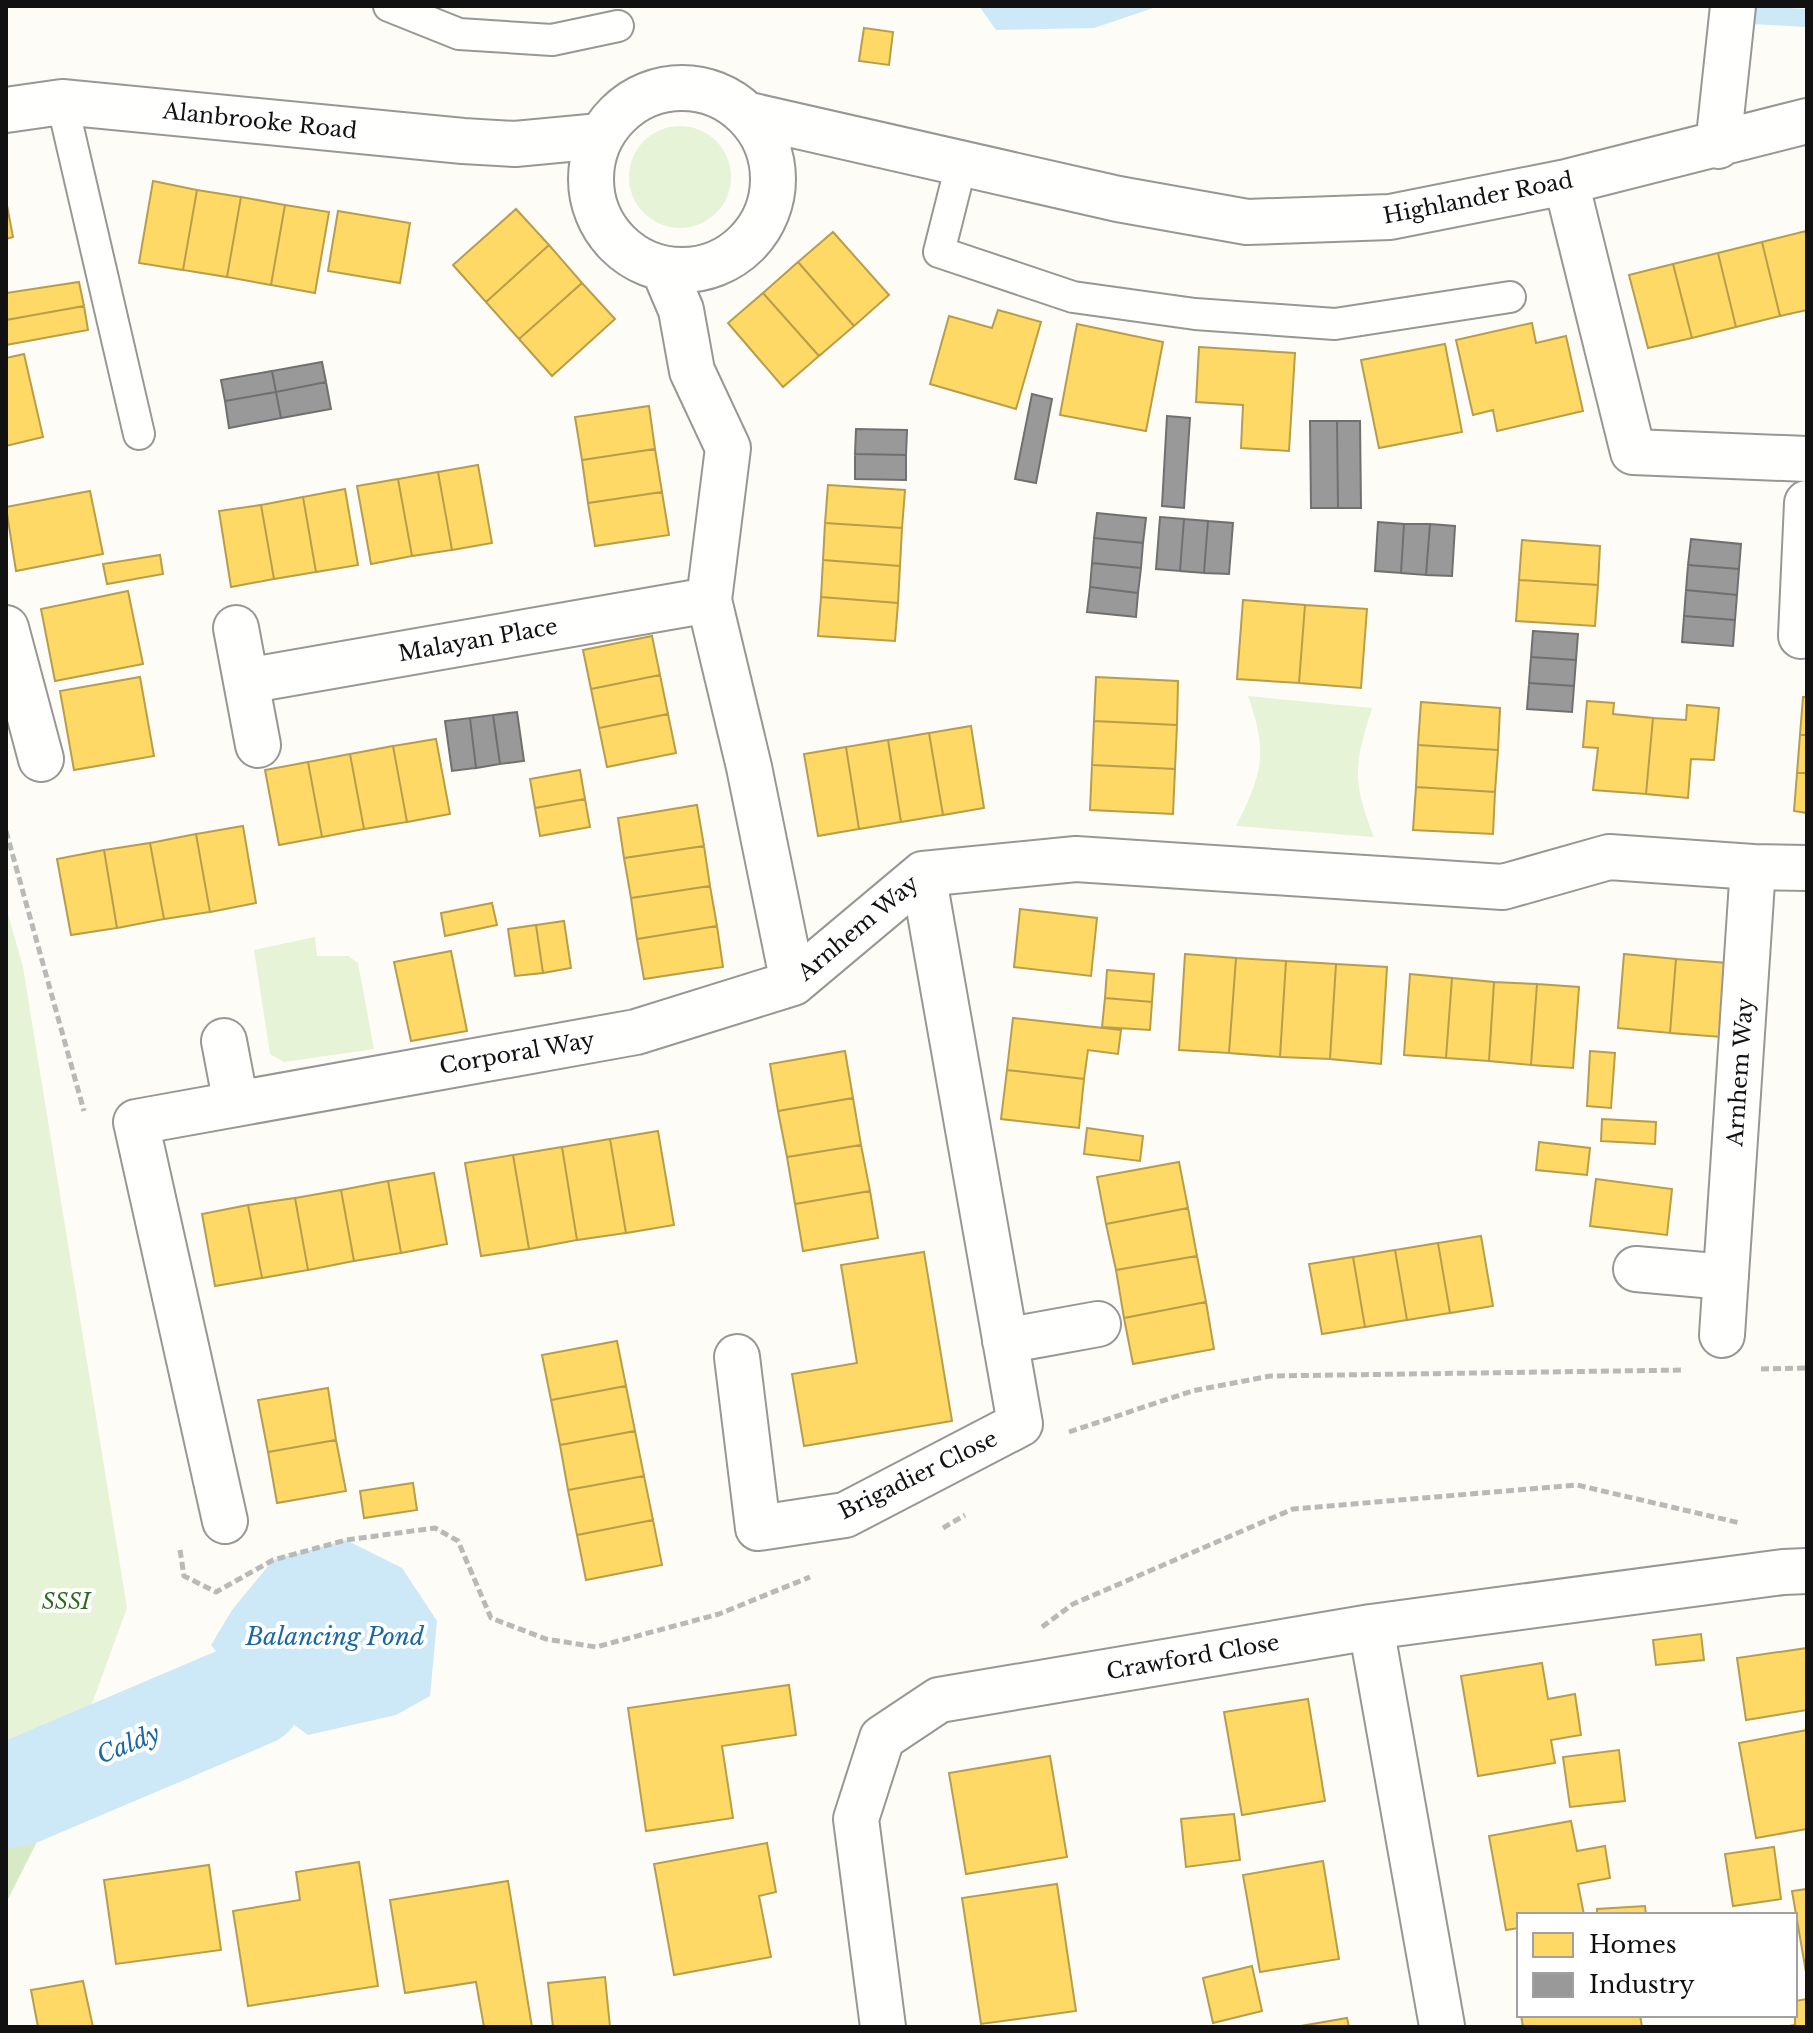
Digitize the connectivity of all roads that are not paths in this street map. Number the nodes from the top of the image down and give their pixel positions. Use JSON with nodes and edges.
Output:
{"nodes":[{"id":1,"x":389,"y":6,"type":"edge"},
{"id":2,"x":1733,"y":6,"type":"edge"},
{"id":3,"x":618,"y":26,"type":"dead end"},
{"id":4,"x":62,"y":102,"type":"junction"},
{"id":5,"x":6,"y":110,"type":"edge"},
{"id":6,"x":749,"y":115,"type":"junction"},
{"id":7,"x":1807,"y":121,"type":"edge"},
{"id":8,"x":600,"y":136,"type":"junction"},
{"id":9,"x":863,"y":142,"type":"junction"},
{"id":10,"x":515,"y":144,"type":"junction"},
{"id":11,"x":1718,"y":146,"type":"junction"},
{"id":12,"x":773,"y":165,"type":"junction"},
{"id":13,"x":961,"y":165,"type":"junction"},
{"id":14,"x":1566,"y":182,"type":"junction"},
{"id":15,"x":591,"y":194,"type":"junction"},
{"id":16,"x":678,"y":284,"type":"junction"},
{"id":17,"x":1510,"y":297,"type":"dead end"},
{"id":18,"x":139,"y":434,"type":"dead end"},
{"id":19,"x":1807,"y":459,"type":"edge"},
{"id":20,"x":1807,"y":503,"type":"edge"},
{"id":21,"x":709,"y":600,"type":"junction"},
{"id":22,"x":6,"y":628,"type":"edge"},
{"id":23,"x":236,"y":628,"type":"dead end"},
{"id":24,"x":1801,"y":636,"type":"dead end"},
{"id":25,"x":246,"y":681,"type":"junction"},
{"id":26,"x":258,"y":745,"type":"dead end"},
{"id":27,"x":41,"y":759,"type":"dead end"},
{"id":28,"x":1753,"y":867,"type":"junction"},
{"id":29,"x":1807,"y":868,"type":"edge"},
{"id":30,"x":923,"y":874,"type":"junction"},
{"id":31,"x":793,"y":983,"type":"junction"},
{"id":32,"x":224,"y":1041,"type":"dead end"},
{"id":33,"x":236,"y":1104,"type":"junction"},
{"id":34,"x":1636,"y":1269,"type":"dead end"},
{"id":35,"x":1726,"y":1277,"type":"junction"},
{"id":36,"x":1098,"y":1324,"type":"dead end"},
{"id":37,"x":1722,"y":1335,"type":"dead end"},
{"id":38,"x":1005,"y":1341,"type":"junction"},
{"id":39,"x":737,"y":1357,"type":"dead end"},
{"id":40,"x":225,"y":1521,"type":"dead end"},
{"id":41,"x":1795,"y":1572,"type":"edge"},
{"id":42,"x":1371,"y":1627,"type":"junction"},
{"id":43,"x":1442,"y":2026,"type":"edge"},
{"id":44,"x":883,"y":2027,"type":"edge"}],
"edges":[{"from":1,"to":3,"type":"lane"},
{"from":2,"to":11,"type":"street"},
{"from":4,"to":5,"type":"street","name":"Alanbrooke Road"},
{"from":4,"to":10,"type":"street","name":"Alanbrooke Road"},
{"from":4,"to":18,"type":"lane"},
{"from":6,"to":8,"type":"street"},
{"from":6,"to":9,"type":"street","name":"Highlander Road"},
{"from":6,"to":12,"type":"street"},
{"from":7,"to":11,"type":"street","name":"Highlander Road"},
{"from":8,"to":10,"type":"street","name":"Alanbrooke Road"},
{"from":8,"to":15,"type":"street"},
{"from":9,"to":12,"type":"street","name":"Highlander Road"},
{"from":9,"to":13,"type":"street","name":"Highlander Road"},
{"from":10,"to":15,"type":"street","name":"Alanbrooke Road"},
{"from":11,"to":14,"type":"street","name":"Highlander Road"},
{"from":12,"to":16,"type":"street"},
{"from":13,"to":14,"type":"street","name":"Highlander Road"},
{"from":13,"to":17,"type":"lane"},
{"from":14,"to":19,"type":"street"},
{"from":15,"to":16,"type":"street"},
{"from":16,"to":21,"type":"street","name":"Arnhem Way"},
{"from":20,"to":24,"type":"street"},
{"from":21,"to":25,"type":"street","name":"Malayan Place"},
{"from":21,"to":31,"type":"street","name":"Arnhem Way"},
{"from":22,"to":27,"type":"street"},
{"from":23,"to":25,"type":"street"},
{"from":25,"to":26,"type":"street"},
{"from":28,"to":29,"type":"street","name":"Arnhem Way"},
{"from":28,"to":30,"type":"street","name":"Arnhem Way"},
{"from":28,"to":35,"type":"street","name":"Arnhem Way"},
{"from":30,"to":31,"type":"street","name":"Arnhem Way"},
{"from":30,"to":38,"type":"street","name":"Brigadier Close"},
{"from":31,"to":33,"type":"street","name":"Corporal Way"},
{"from":32,"to":33,"type":"street"},
{"from":33,"to":40,"type":"street","name":"Corporal Way"},
{"from":34,"to":35,"type":"street"},
{"from":35,"to":37,"type":"street","name":"Arnhem Way"},
{"from":36,"to":38,"type":"street"},
{"from":38,"to":39,"type":"street","name":"Brigadier Close"},
{"from":41,"to":42,"type":"street","name":"Crawford Close"},
{"from":42,"to":43,"type":"street"},
{"from":42,"to":44,"type":"street","name":"Crawford Close"}]}
